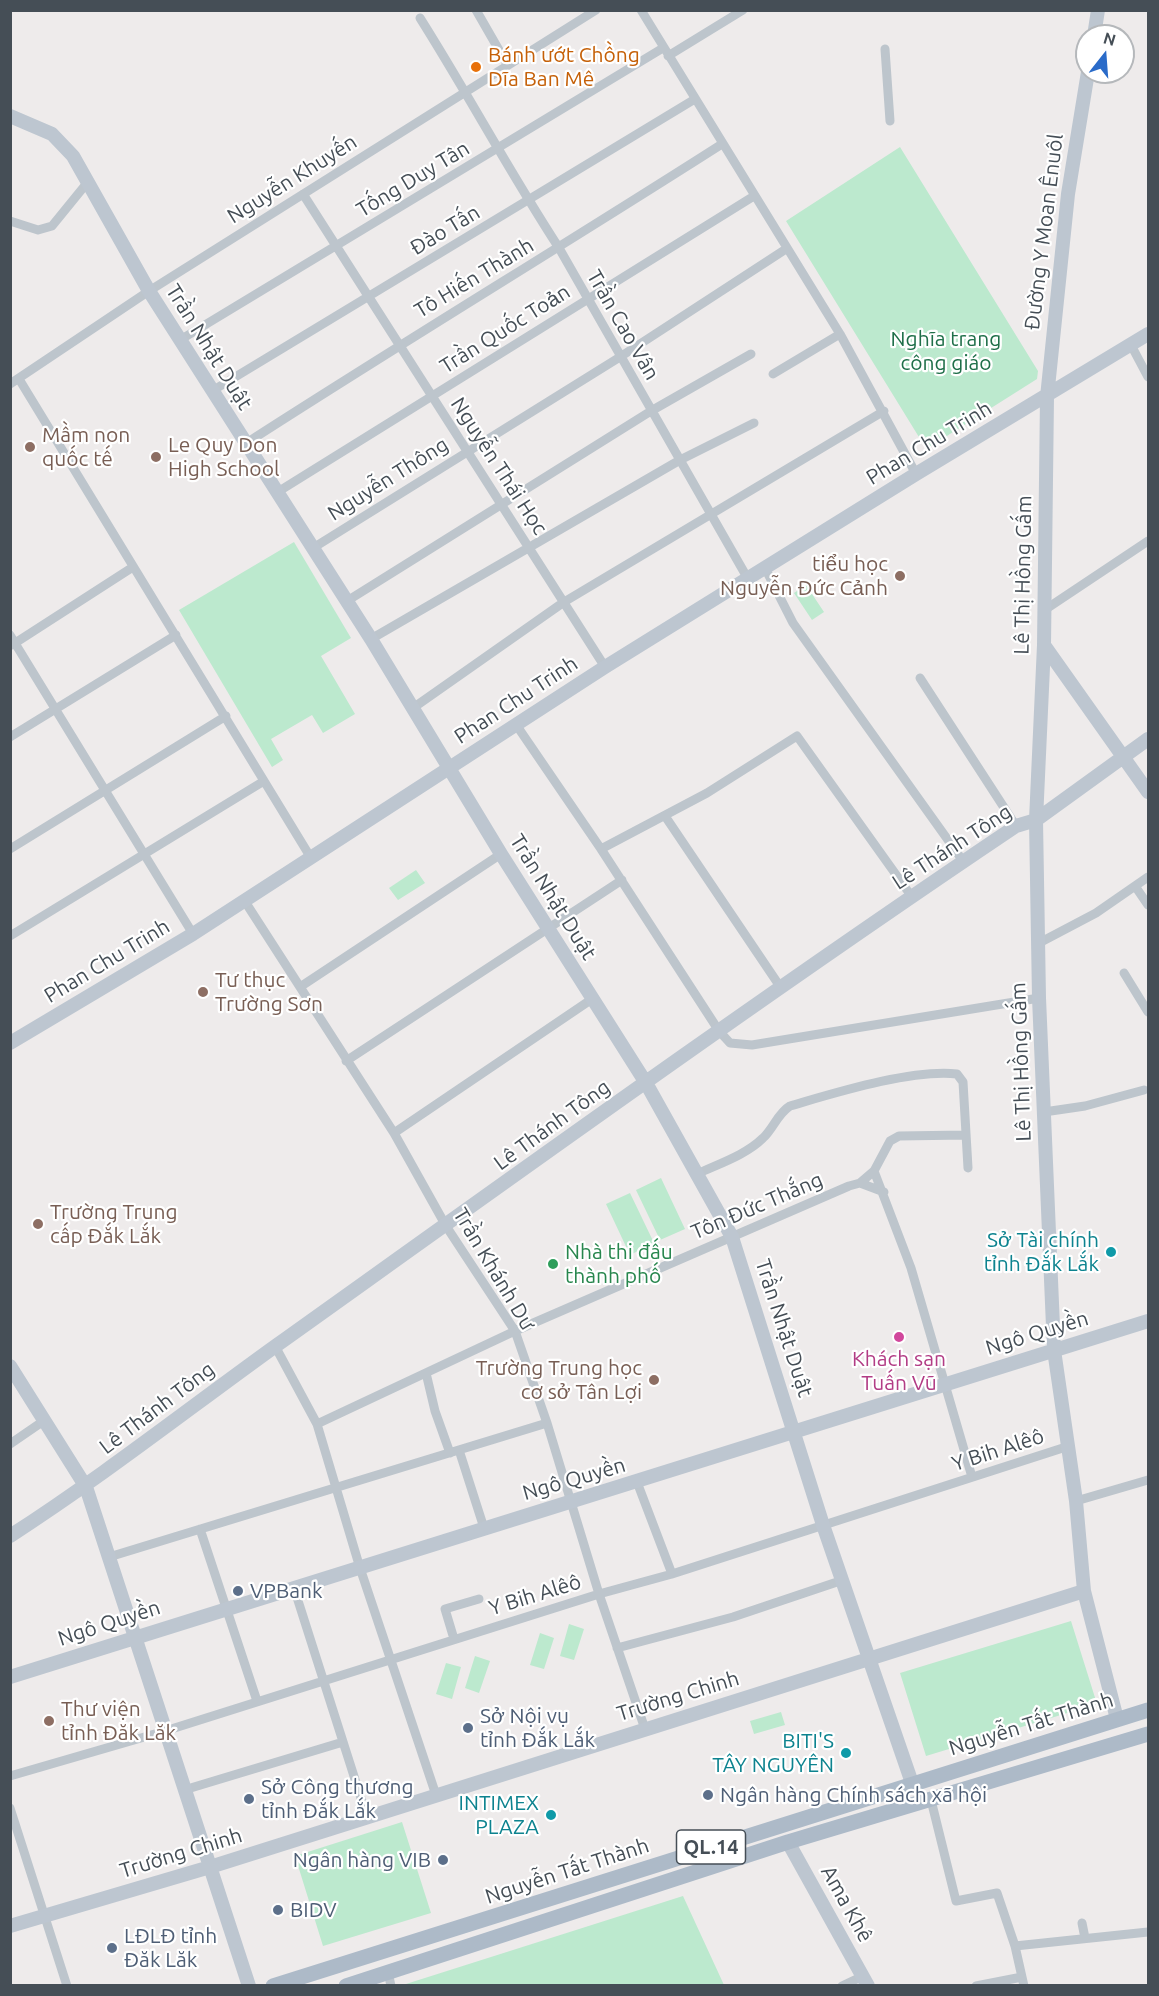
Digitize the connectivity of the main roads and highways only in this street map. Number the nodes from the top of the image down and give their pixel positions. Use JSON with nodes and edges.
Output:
{"nodes":[{"id":1,"x":1149,"y":1710,"type":"edge"},
{"id":2,"x":1149,"y":1734,"type":"edge"},
{"id":3,"x":782,"y":1824,"type":"junction"},
{"id":4,"x":788,"y":1842,"type":"junction"},
{"id":5,"x":382,"y":1952,"type":"junction"},
{"id":6,"x":390,"y":1979,"type":"edge"},
{"id":7,"x":273,"y":1986,"type":"edge"},
{"id":8,"x":346,"y":1986,"type":"edge"}],
"edges":[{"from":1,"to":3,"type":"main road","name":"Nguyễn Tất Thành","number":"QL.14"},
{"from":2,"to":4,"type":"main road","name":"Nguyễn Tất Thành","number":"QL.14"},
{"from":3,"to":4,"type":"main road"},
{"from":3,"to":5,"type":"main road","name":"Nguyễn Tất Thành","number":"QL.14"},
{"from":4,"to":6,"type":"main road","name":"Nguyễn Tất Thành","number":"QL.14"},
{"from":5,"to":6,"type":"main road"},
{"from":5,"to":7,"type":"main road","name":"Nguyễn Tất Thành","number":"QL.14"},
{"from":6,"to":8,"type":"main road","name":"Nguyễn Tất Thành","number":"QL.14"}]}
